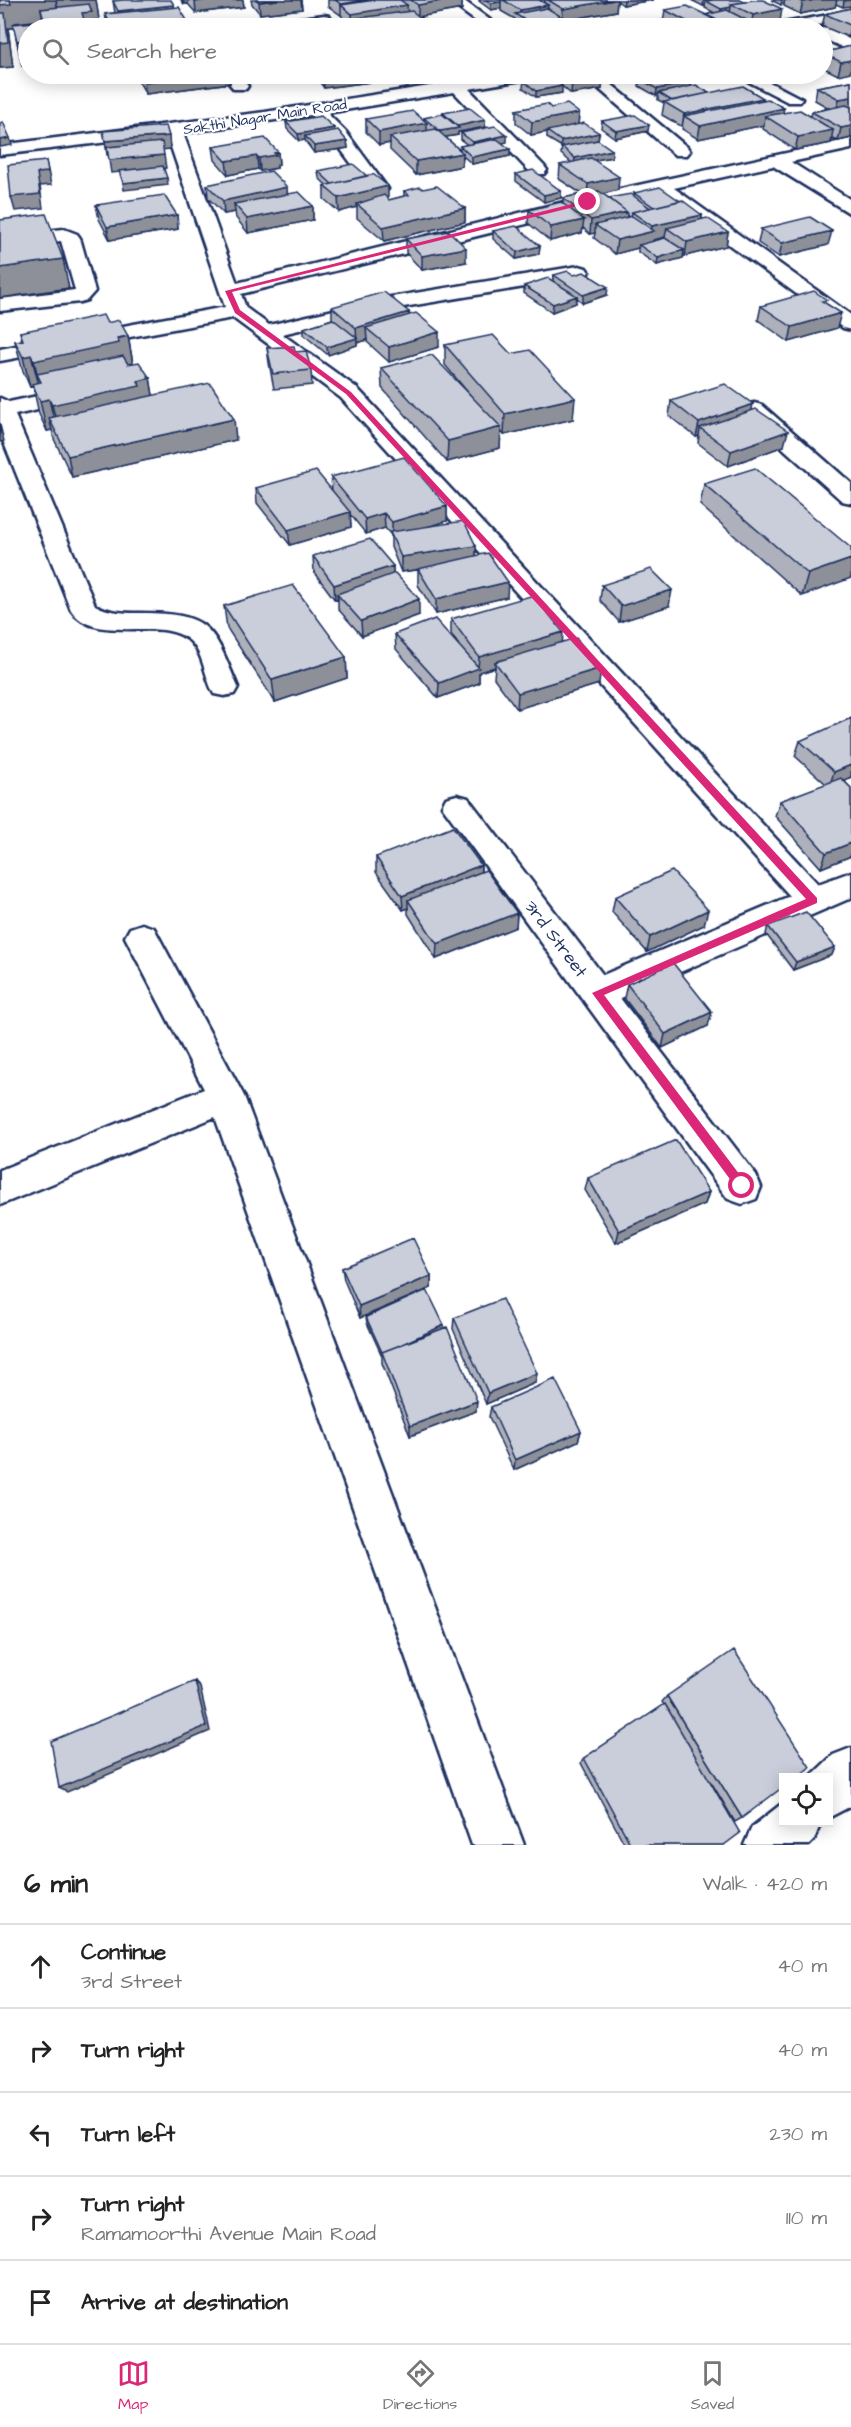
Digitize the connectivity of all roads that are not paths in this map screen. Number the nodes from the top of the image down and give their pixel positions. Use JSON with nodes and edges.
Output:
{"nodes":[{"id":1,"x":454,"y":0,"type":"edge"},
{"id":2,"x":310,"y":6,"type":"dead end"},
{"id":3,"x":785,"y":14,"type":"dead end"},
{"id":4,"x":851,"y":15,"type":"edge"},
{"id":5,"x":323,"y":18,"type":"edge"},
{"id":6,"x":480,"y":18,"type":"edge"},
{"id":7,"x":793,"y":18,"type":"edge"},
{"id":8,"x":833,"y":20,"type":"edge"},
{"id":9,"x":833,"y":37,"type":"edge"},
{"id":10,"x":851,"y":46,"type":"edge"},
{"id":11,"x":392,"y":84,"type":"edge"},
{"id":12,"x":474,"y":84,"type":"edge"},
{"id":13,"x":602,"y":84,"type":"edge"},
{"id":14,"x":763,"y":84,"type":"edge"},
{"id":15,"x":458,"y":87,"type":"junction"},
{"id":16,"x":404,"y":95,"type":"junction"},
{"id":17,"x":794,"y":99,"type":"dead end"},
{"id":18,"x":314,"y":109,"type":"junction"},
{"id":19,"x":174,"y":131,"type":"junction"},
{"id":20,"x":851,"y":144,"type":"edge"},
{"id":21,"x":0,"y":150,"type":"edge"},
{"id":22,"x":681,"y":151,"type":"dead end"},
{"id":23,"x":775,"y":160,"type":"junction"},
{"id":24,"x":538,"y":170,"type":"dead end"},
{"id":25,"x":659,"y":186,"type":"junction"},
{"id":26,"x":379,"y":189,"type":"edge"},
{"id":27,"x":851,"y":208,"type":"edge"},
{"id":28,"x":0,"y":242,"type":"edge"},
{"id":29,"x":579,"y":272,"type":"edge"},
{"id":30,"x":233,"y":301,"type":"junction"},
{"id":31,"x":0,"y":305,"type":"edge"},
{"id":32,"x":850,"y":324,"type":"edge"},
{"id":33,"x":265,"y":332,"type":"junction"},
{"id":34,"x":0,"y":355,"type":"edge"},
{"id":35,"x":106,"y":388,"type":"edge"},
{"id":36,"x":1,"y":409,"type":"edge"},
{"id":37,"x":754,"y":410,"type":"edge"},
{"id":38,"x":851,"y":496,"type":"edge"},
{"id":39,"x":224,"y":687,"type":"dead end"},
{"id":40,"x":457,"y":806,"type":"dead end"},
{"id":41,"x":851,"y":884,"type":"edge"},
{"id":42,"x":813,"y":900,"type":"junction"},
{"id":43,"x":142,"y":937,"type":"dead end"},
{"id":44,"x":597,"y":993,"type":"junction"},
{"id":45,"x":226,"y":1096,"type":"junction"},
{"id":46,"x":742,"y":1186,"type":"dead end"},
{"id":47,"x":0,"y":1188,"type":"edge"},
{"id":48,"x":851,"y":1773,"type":"edge"},
{"id":49,"x":833,"y":1789,"type":"edge"},
{"id":50,"x":790,"y":1827,"type":"edge"},
{"id":51,"x":498,"y":1845,"type":"edge"},
{"id":52,"x":770,"y":1845,"type":"edge"}],
"edges":[{"from":1,"to":6,"type":"street"},
{"from":2,"to":5,"type":"street"},
{"from":3,"to":7,"type":"street"},
{"from":4,"to":8,"type":"street"},
{"from":9,"to":10,"type":"street"},
{"from":11,"to":16,"type":"street"},
{"from":12,"to":15,"type":"street","name":"Sakthi Nagar Main Road"},
{"from":13,"to":22,"type":"street"},
{"from":14,"to":17,"type":"street"},
{"from":15,"to":16,"type":"street","name":"Sakthi Nagar Main Road"},
{"from":15,"to":24,"type":"street"},
{"from":16,"to":18,"type":"street","name":"Sakthi Nagar Main Road"},
{"from":18,"to":19,"type":"street","name":"Sakthi Nagar Main Road"},
{"from":18,"to":26,"type":"street"},
{"from":19,"to":21,"type":"street","name":"Sakthi Nagar Main Road"},
{"from":19,"to":30,"type":"street"},
{"from":20,"to":23,"type":"street"},
{"from":23,"to":25,"type":"street"},
{"from":23,"to":27,"type":"street"},
{"from":25,"to":30,"type":"street"},
{"from":25,"to":32,"type":"street"},
{"from":28,"to":31,"type":"street"},
{"from":29,"to":33,"type":"street"},
{"from":30,"to":33,"type":"street"},
{"from":30,"to":34,"type":"street"},
{"from":33,"to":42,"type":"street"},
{"from":35,"to":36,"type":"street"},
{"from":36,"to":39,"type":"street"},
{"from":37,"to":38,"type":"street"},
{"from":40,"to":44,"type":"street","name":"3rd Street"},
{"from":41,"to":42,"type":"street"},
{"from":42,"to":44,"type":"street"},
{"from":43,"to":45,"type":"street"},
{"from":44,"to":46,"type":"street","name":"3rd Street"},
{"from":45,"to":47,"type":"street"},
{"from":45,"to":51,"type":"street"},
{"from":48,"to":49,"type":"street"},
{"from":50,"to":52,"type":"street"}]}
